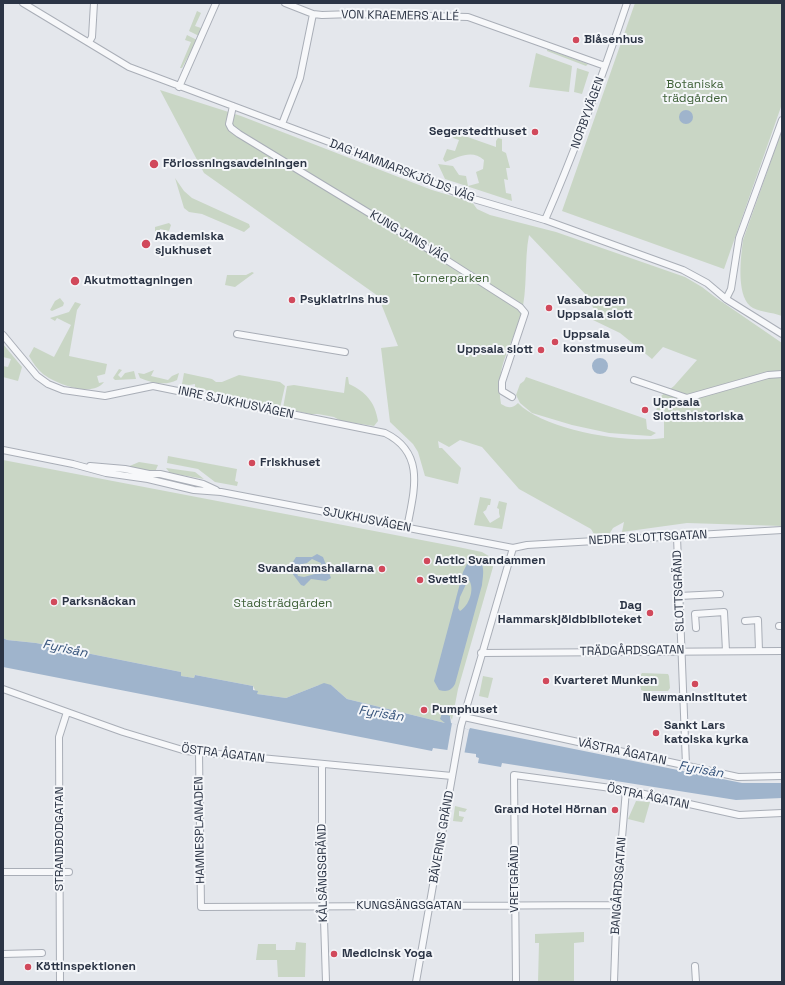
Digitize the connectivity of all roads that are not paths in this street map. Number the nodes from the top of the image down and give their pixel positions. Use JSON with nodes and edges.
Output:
{"nodes":[{"id":1,"x":23,"y":3,"type":"edge"},
{"id":2,"x":94,"y":3,"type":"edge"},
{"id":3,"x":216,"y":3,"type":"edge"},
{"id":4,"x":285,"y":3,"type":"edge"},
{"id":5,"x":627,"y":3,"type":"edge"},
{"id":6,"x":313,"y":14,"type":"junction"},
{"id":7,"x":89,"y":42,"type":"junction"},
{"id":8,"x":605,"y":66,"type":"junction"},
{"id":9,"x":179,"y":87,"type":"junction"},
{"id":10,"x":233,"y":106,"type":"junction"},
{"id":11,"x":782,"y":120,"type":"edge"},
{"id":12,"x":282,"y":124,"type":"junction"},
{"id":13,"x":545,"y":220,"type":"junction"},
{"id":14,"x":726,"y":299,"type":"junction"},
{"id":15,"x":237,"y":334,"type":"dead end"},
{"id":16,"x":782,"y":334,"type":"edge"},
{"id":17,"x":3,"y":335,"type":"edge"},
{"id":18,"x":345,"y":352,"type":"dead end"},
{"id":19,"x":782,"y":374,"type":"edge"},
{"id":20,"x":634,"y":380,"type":"dead end"},
{"id":21,"x":512,"y":397,"type":"dead end"},
{"id":22,"x":3,"y":450,"type":"edge"},
{"id":23,"x":407,"y":528,"type":"junction"},
{"id":24,"x":782,"y":530,"type":"edge"},
{"id":25,"x":677,"y":537,"type":"junction"},
{"id":26,"x":513,"y":548,"type":"junction"},
{"id":27,"x":720,"y":594,"type":"dead end"},
{"id":28,"x":679,"y":596,"type":"junction"},
{"id":29,"x":745,"y":621,"type":"dead end"},
{"id":30,"x":696,"y":628,"type":"dead end"},
{"id":31,"x":682,"y":651,"type":"junction"},
{"id":32,"x":726,"y":651,"type":"junction"},
{"id":33,"x":759,"y":651,"type":"junction"},
{"id":34,"x":782,"y":651,"type":"edge"},
{"id":35,"x":481,"y":653,"type":"junction"},
{"id":36,"x":3,"y":689,"type":"edge"},
{"id":37,"x":67,"y":712,"type":"junction"},
{"id":38,"x":464,"y":717,"type":"junction"},
{"id":39,"x":199,"y":752,"type":"junction"},
{"id":40,"x":322,"y":764,"type":"junction"},
{"id":41,"x":686,"y":765,"type":"junction"},
{"id":42,"x":514,"y":775,"type":"joint"},
{"id":43,"x":452,"y":776,"type":"junction"},
{"id":44,"x":782,"y":776,"type":"edge"},
{"id":45,"x":626,"y":790,"type":"junction"},
{"id":46,"x":782,"y":813,"type":"edge"},
{"id":47,"x":3,"y":872,"type":"edge"},
{"id":48,"x":60,"y":872,"type":"junction"},
{"id":49,"x":69,"y":872,"type":"dead end"},
{"id":50,"x":515,"y":902,"type":"junction"},
{"id":51,"x":430,"y":905,"type":"junction"},
{"id":52,"x":617,"y":905,"type":"junction"},
{"id":53,"x":324,"y":906,"type":"junction"},
{"id":54,"x":201,"y":907,"type":"joint"},
{"id":55,"x":42,"y":952,"type":"dead end"},
{"id":56,"x":3,"y":954,"type":"edge"},
{"id":57,"x":695,"y":966,"type":"dead end"},
{"id":58,"x":60,"y":968,"type":"junction"},
{"id":59,"x":60,"y":982,"type":"edge"},
{"id":60,"x":64,"y":982,"type":"edge"},
{"id":61,"x":326,"y":982,"type":"edge"},
{"id":62,"x":416,"y":982,"type":"edge"},
{"id":63,"x":516,"y":982,"type":"edge"},
{"id":64,"x":614,"y":982,"type":"edge"},
{"id":65,"x":696,"y":982,"type":"edge"}],
"edges":[{"from":1,"to":7,"type":"street","name":"DAG HAMMARSKJÖLDS VÄG"},
{"from":2,"to":7,"type":"street"},
{"from":3,"to":9,"type":"street"},
{"from":4,"to":6,"type":"street","name":"VON KRAEMERS ALLÉ"},
{"from":5,"to":8,"type":"street","name":"NORBYVÄGEN"},
{"from":6,"to":8,"type":"street","name":"VON KRAEMERS ALLÉ"},
{"from":6,"to":12,"type":"street"},
{"from":7,"to":9,"type":"street","name":"DAG HAMMARSKJÖLDS VÄG"},
{"from":8,"to":13,"type":"street","name":"NORBYVÄGEN"},
{"from":9,"to":10,"type":"street","name":"DAG HAMMARSKJÖLDS VÄG"},
{"from":10,"to":12,"type":"street","name":"DAG HAMMARSKJÖLDS VÄG"},
{"from":10,"to":21,"type":"street","name":"KUNG JANS VÄG"},
{"from":11,"to":14,"type":"street"},
{"from":12,"to":13,"type":"street","name":"DAG HAMMARSKJÖLDS VÄG"},
{"from":13,"to":14,"type":"street","name":"DAG HAMMARSKJÖLDS VÄG"},
{"from":14,"to":16,"type":"street","name":"DAG HAMMARSKJÖLDS VÄG"},
{"from":15,"to":18,"type":"street"},
{"from":17,"to":23,"type":"street","name":"INRE SJUKHUSVÄGEN"},
{"from":19,"to":20,"type":"street"},
{"from":22,"to":23,"type":"street","name":"SJUKHUSVÄGEN"},
{"from":23,"to":26,"type":"street","name":"SJUKHUSVÄGEN"},
{"from":24,"to":25,"type":"street","name":"NEDRE SLOTTSGATAN"},
{"from":25,"to":26,"type":"street","name":"NEDRE SLOTTSGATAN"},
{"from":25,"to":28,"type":"street","name":"SLOTTSGRÄND"},
{"from":26,"to":35,"type":"street","name":"BÄVERNS GRÄND"},
{"from":27,"to":28,"type":"street"},
{"from":28,"to":31,"type":"street","name":"SLOTTSGRÄND"},
{"from":29,"to":33,"type":"street"},
{"from":30,"to":32,"type":"street"},
{"from":31,"to":32,"type":"street","name":"TRÄDGÅRDSGATAN"},
{"from":31,"to":35,"type":"street","name":"TRÄDGÅRDSGATAN"},
{"from":31,"to":41,"type":"street","name":"SLOTTSGRÄND"},
{"from":32,"to":33,"type":"street","name":"TRÄDGÅRDSGATAN"},
{"from":33,"to":34,"type":"street","name":"TRÄDGÅRDSGATAN"},
{"from":35,"to":38,"type":"street","name":"BÄVERNS GRÄND"},
{"from":36,"to":37,"type":"street","name":"ÖSTRA ÅGATAN"},
{"from":37,"to":39,"type":"street","name":"ÖSTRA ÅGATAN"},
{"from":37,"to":48,"type":"street","name":"STRANDBODGATAN"},
{"from":38,"to":41,"type":"street","name":"VÄSTRA ÅGATAN"},
{"from":38,"to":43,"type":"street","name":"BÄVERNS GRÄND"},
{"from":39,"to":40,"type":"street","name":"ÖSTRA ÅGATAN"},
{"from":39,"to":54,"type":"street","name":"HAMNESPLANADEN"},
{"from":40,"to":43,"type":"street","name":"ÖSTRA ÅGATAN"},
{"from":40,"to":53,"type":"street","name":"KÅLSÄNGSGRÄND"},
{"from":41,"to":44,"type":"street","name":"VÄSTRA ÅGATAN"},
{"from":42,"to":45,"type":"street","name":"ÖSTRA ÅGATAN"},
{"from":42,"to":50,"type":"street","name":"VRETGRÄND"},
{"from":43,"to":51,"type":"street","name":"BÄVERNS GRÄND"},
{"from":45,"to":46,"type":"street","name":"ÖSTRA ÅGATAN"},
{"from":45,"to":52,"type":"street","name":"BANGÅRDSGATAN"},
{"from":47,"to":48,"type":"street"},
{"from":48,"to":49,"type":"street"},
{"from":48,"to":58,"type":"street","name":"STRANDBODGATAN"},
{"from":50,"to":51,"type":"street","name":"KUNGSÄNGSGATAN"},
{"from":50,"to":52,"type":"street","name":"KUNGSÄNGSGATAN"},
{"from":50,"to":63,"type":"street","name":"VRETGRÄND"},
{"from":51,"to":53,"type":"street","name":"KUNGSÄNGSGATAN"},
{"from":51,"to":62,"type":"street","name":"BÄVERNS GRÄND"},
{"from":52,"to":64,"type":"street","name":"BANGÅRDSGATAN"},
{"from":53,"to":54,"type":"street","name":"KUNGSÄNGSGATAN"},
{"from":53,"to":61,"type":"street","name":"KÅLSÄNGSGRÄND"},
{"from":55,"to":56,"type":"street"},
{"from":57,"to":65,"type":"street"},
{"from":58,"to":59,"type":"street","name":"STRANDBODGATAN"},
{"from":58,"to":60,"type":"street","name":"STRANDBODGATAN"}]}
